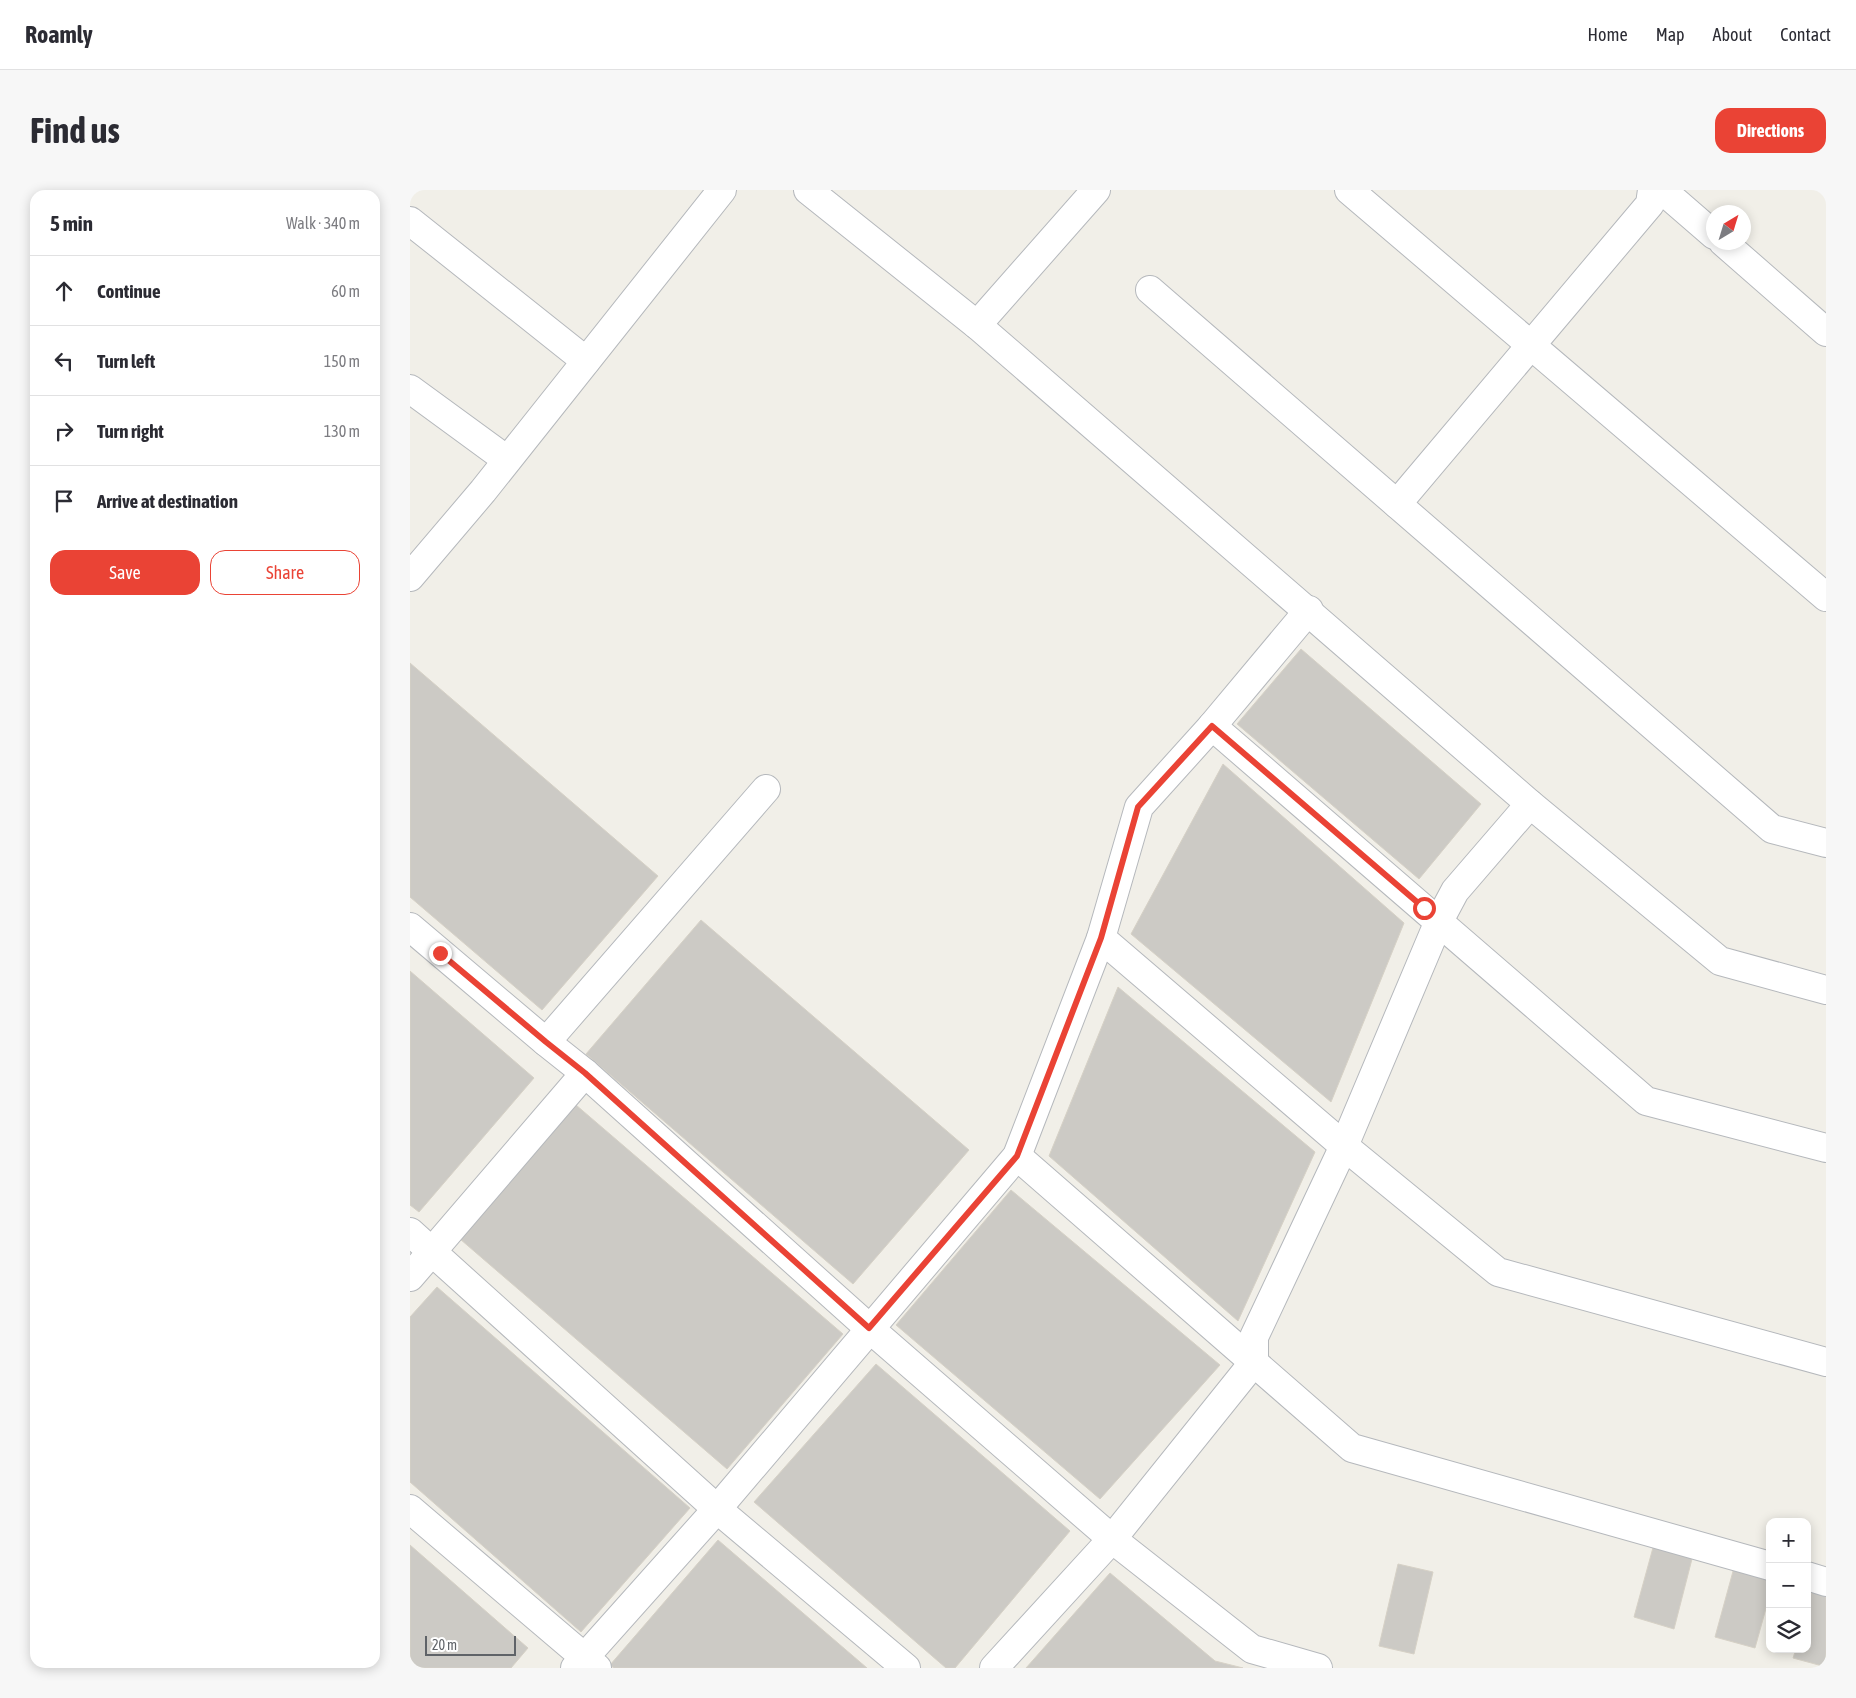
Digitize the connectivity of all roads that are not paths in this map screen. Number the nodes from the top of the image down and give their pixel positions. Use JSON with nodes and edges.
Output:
{"nodes":[{"id":1,"x":722,"y":190,"type":"edge"},
{"id":2,"x":808,"y":190,"type":"edge"},
{"id":3,"x":1096,"y":190,"type":"edge"},
{"id":4,"x":1349,"y":190,"type":"edge"},
{"id":5,"x":1652,"y":190,"type":"edge"},
{"id":6,"x":1662,"y":190,"type":"edge"},
{"id":7,"x":410,"y":221,"type":"edge"},
{"id":8,"x":1706,"y":228,"type":"edge"},
{"id":9,"x":1731,"y":250,"type":"edge"},
{"id":10,"x":1150,"y":290,"type":"dead end"},
{"id":11,"x":977,"y":325,"type":"junction"},
{"id":12,"x":1826,"y":332,"type":"edge"},
{"id":13,"x":1530,"y":346,"type":"junction"},
{"id":14,"x":586,"y":361,"type":"junction"},
{"id":15,"x":410,"y":389,"type":"edge"},
{"id":16,"x":508,"y":460,"type":"junction"},
{"id":17,"x":1397,"y":504,"type":"junction"},
{"id":18,"x":410,"y":577,"type":"edge"},
{"id":19,"x":1826,"y":597,"type":"edge"},
{"id":20,"x":1309,"y":610,"type":"junction"},
{"id":21,"x":1212,"y":726,"type":"junction"},
{"id":22,"x":766,"y":789,"type":"dead end"},
{"id":23,"x":1530,"y":804,"type":"junction"},
{"id":24,"x":1826,"y":843,"type":"edge"},
{"id":25,"x":1439,"y":921,"type":"junction"},
{"id":26,"x":410,"y":927,"type":"edge"},
{"id":27,"x":1101,"y":938,"type":"junction"},
{"id":28,"x":1826,"y":990,"type":"edge"},
{"id":29,"x":546,"y":1042,"type":"junction"},
{"id":30,"x":585,"y":1073,"type":"junction"},
{"id":31,"x":1344,"y":1146,"type":"junction"},
{"id":32,"x":1826,"y":1148,"type":"edge"},
{"id":33,"x":1017,"y":1156,"type":"junction"},
{"id":34,"x":410,"y":1232,"type":"edge"},
{"id":35,"x":432,"y":1250,"type":"junction"},
{"id":36,"x":410,"y":1277,"type":"edge"},
{"id":37,"x":869,"y":1328,"type":"junction"},
{"id":38,"x":1254,"y":1362,"type":"junction"},
{"id":39,"x":1826,"y":1362,"type":"edge"},
{"id":40,"x":410,"y":1509,"type":"edge"},
{"id":41,"x":717,"y":1509,"type":"junction"},
{"id":42,"x":1112,"y":1539,"type":"junction"},
{"id":43,"x":1766,"y":1565,"type":"edge"},
{"id":44,"x":1811,"y":1577,"type":"edge"},
{"id":45,"x":1826,"y":1582,"type":"edge"},
{"id":46,"x":586,"y":1664,"type":"edge"},
{"id":47,"x":906,"y":1668,"type":"edge"},
{"id":48,"x":994,"y":1668,"type":"edge"},
{"id":49,"x":1318,"y":1668,"type":"edge"}],
"edges":[{"from":1,"to":14,"type":"street"},
{"from":2,"to":11,"type":"street"},
{"from":3,"to":11,"type":"street"},
{"from":4,"to":13,"type":"street"},
{"from":5,"to":13,"type":"street"},
{"from":6,"to":8,"type":"street"},
{"from":7,"to":14,"type":"street"},
{"from":9,"to":12,"type":"street"},
{"from":10,"to":17,"type":"street"},
{"from":11,"to":20,"type":"street"},
{"from":13,"to":17,"type":"street"},
{"from":13,"to":19,"type":"street"},
{"from":14,"to":16,"type":"street"},
{"from":15,"to":16,"type":"street"},
{"from":16,"to":18,"type":"street"},
{"from":17,"to":24,"type":"street"},
{"from":20,"to":21,"type":"street"},
{"from":20,"to":23,"type":"street"},
{"from":21,"to":25,"type":"street"},
{"from":21,"to":27,"type":"street"},
{"from":22,"to":29,"type":"street"},
{"from":23,"to":25,"type":"street"},
{"from":23,"to":28,"type":"street"},
{"from":25,"to":31,"type":"street"},
{"from":25,"to":32,"type":"street"},
{"from":26,"to":29,"type":"street"},
{"from":27,"to":31,"type":"street"},
{"from":27,"to":33,"type":"street"},
{"from":29,"to":30,"type":"street"},
{"from":30,"to":35,"type":"street"},
{"from":30,"to":37,"type":"street"},
{"from":31,"to":38,"type":"street"},
{"from":31,"to":39,"type":"street"},
{"from":33,"to":37,"type":"street"},
{"from":33,"to":38,"type":"street"},
{"from":34,"to":35,"type":"street"},
{"from":35,"to":36,"type":"street"},
{"from":35,"to":41,"type":"street"},
{"from":37,"to":41,"type":"street"},
{"from":37,"to":42,"type":"street"},
{"from":38,"to":42,"type":"street"},
{"from":38,"to":43,"type":"street"},
{"from":40,"to":46,"type":"street"},
{"from":41,"to":46,"type":"street"},
{"from":41,"to":47,"type":"street"},
{"from":42,"to":48,"type":"street"},
{"from":42,"to":49,"type":"street"},
{"from":44,"to":45,"type":"street"}]}
